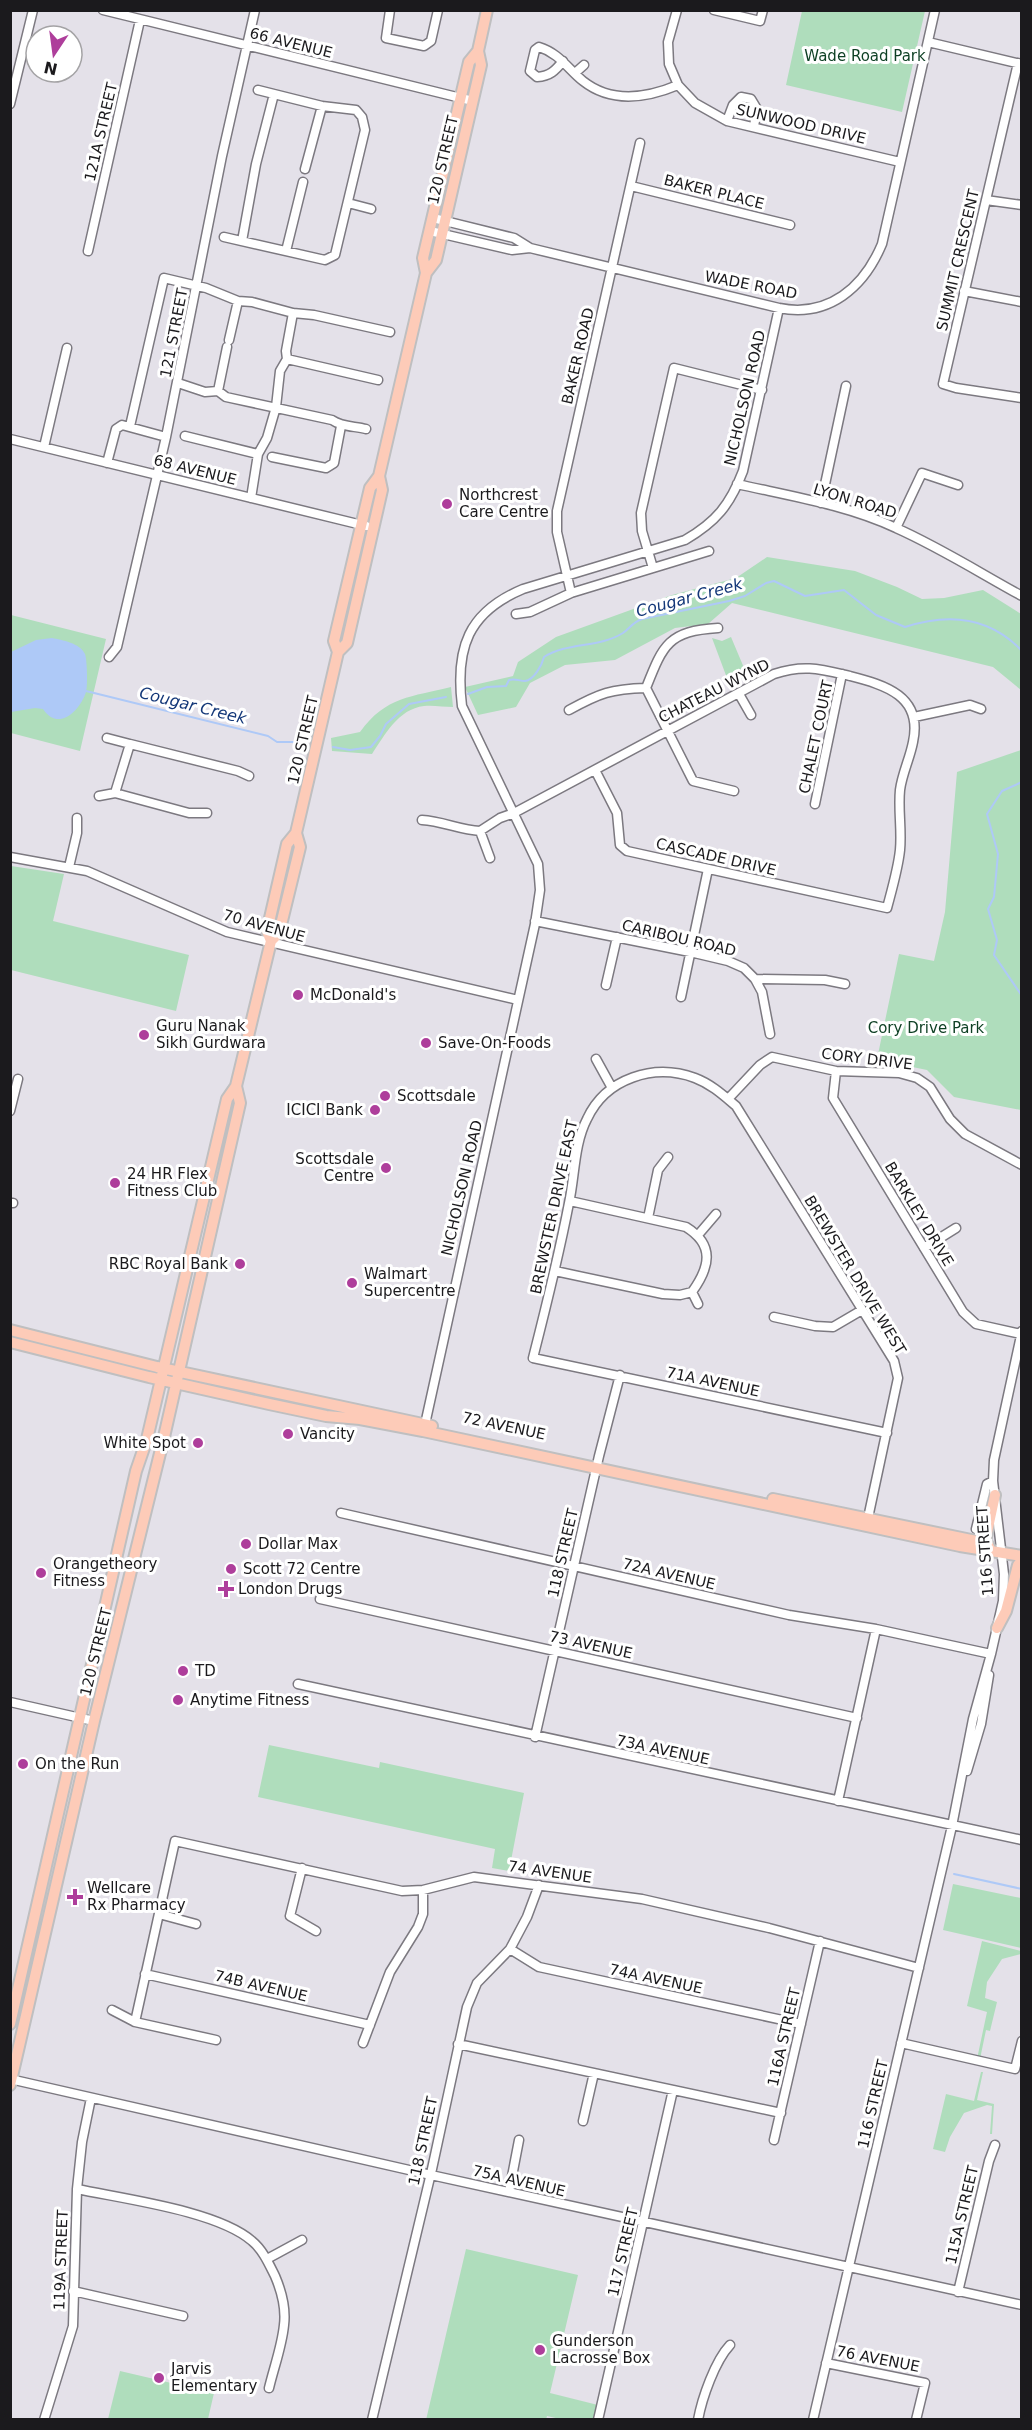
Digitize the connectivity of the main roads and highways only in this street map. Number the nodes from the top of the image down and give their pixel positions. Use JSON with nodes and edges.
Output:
{"nodes":[{"id":1,"x":487,"y":10,"type":"edge"},
{"id":2,"x":478,"y":51,"type":"junction"},
{"id":3,"x":426,"y":273,"type":"junction"},
{"id":4,"x":379,"y":476,"type":"junction"},
{"id":5,"x":338,"y":652,"type":"junction"},
{"id":6,"x":236,"y":1086,"type":"junction"},
{"id":7,"x":10,"y":1330,"type":"edge"},
{"id":8,"x":10,"y":1342,"type":"edge"},
{"id":9,"x":164,"y":1368,"type":"junction"},
{"id":10,"x":178,"y":1371,"type":"junction"},
{"id":11,"x":160,"y":1380,"type":"junction"},
{"id":12,"x":176,"y":1383,"type":"junction"},
{"id":13,"x":325,"y":1402,"type":"junction"},
{"id":14,"x":269,"y":1404,"type":"junction"},
{"id":15,"x":424,"y":1428,"type":"junction"},
{"id":16,"x":597,"y":1465,"type":"junction"},
{"id":17,"x":995,"y":1495,"type":"road end"},
{"id":18,"x":981,"y":1542,"type":"junction"},
{"id":19,"x":995,"y":1550,"type":"junction"},
{"id":20,"x":1022,"y":1558,"type":"edge"},
{"id":21,"x":997,"y":1628,"type":"road end"},
{"id":22,"x":51,"y":1846,"type":"junction"},
{"id":23,"x":39,"y":1899,"type":"junction"},
{"id":24,"x":53,"y":1899,"type":"junction"},
{"id":25,"x":40,"y":1956,"type":"junction"},
{"id":26,"x":10,"y":2024,"type":"edge"},
{"id":27,"x":11,"y":2081,"type":"edge"}],
"edges":[{"from":1,"to":2,"type":"main road","name":"120 STREET"},
{"from":2,"to":3,"type":"main road","name":"120 STREET"},
{"from":2,"to":3,"type":"main road","name":"120 STREET"},
{"from":3,"to":4,"type":"main road","name":"120 STREET"},
{"from":4,"to":5,"type":"main road","name":"120 STREET"},
{"from":4,"to":5,"type":"main road","name":"120 STREET"},
{"from":5,"to":6,"type":"main road","name":"120 STREET"},
{"from":6,"to":9,"type":"main road","name":"120 STREET"},
{"from":6,"to":10,"type":"main road","name":"120 STREET"},
{"from":7,"to":9,"type":"main road","name":"72 AVENUE"},
{"from":8,"to":11,"type":"main road","name":"72 AVENUE"},
{"from":9,"to":10,"type":"main road","name":"72 AVENUE"},
{"from":9,"to":11,"type":"main road","name":"120 STREET"},
{"from":10,"to":12,"type":"main road","name":"120 STREET"},
{"from":10,"to":13,"type":"main road","name":"72 AVENUE"},
{"from":11,"to":12,"type":"main road","name":"72 AVENUE"},
{"from":11,"to":22,"type":"main road","name":"120 STREET"},
{"from":12,"to":14,"type":"main road","name":"72 AVENUE"},
{"from":12,"to":24,"type":"main road","name":"120 STREET"},
{"from":13,"to":14,"type":"main road"},
{"from":13,"to":15,"type":"main road","name":"72 AVENUE"},
{"from":14,"to":15,"type":"main road","name":"72 AVENUE"},
{"from":15,"to":16,"type":"main road","name":"72 AVENUE"},
{"from":16,"to":18,"type":"main road","name":"72 AVENUE"},
{"from":16,"to":19,"type":"main road","name":"72 AVENUE"},
{"from":17,"to":18,"type":"main road"},
{"from":18,"to":19,"type":"main road","name":"72 AVENUE"},
{"from":19,"to":20,"type":"main road","name":"72 AVENUE"},
{"from":20,"to":21,"type":"main road"},
{"from":22,"to":23,"type":"main road","name":"120 STREET"},
{"from":22,"to":24,"type":"main road"},
{"from":23,"to":25,"type":"main road"},
{"from":23,"to":26,"type":"main road","name":"120 STREET"},
{"from":24,"to":25,"type":"main road","name":"120 STREET"},
{"from":25,"to":27,"type":"main road","name":"120 STREET"}]}
